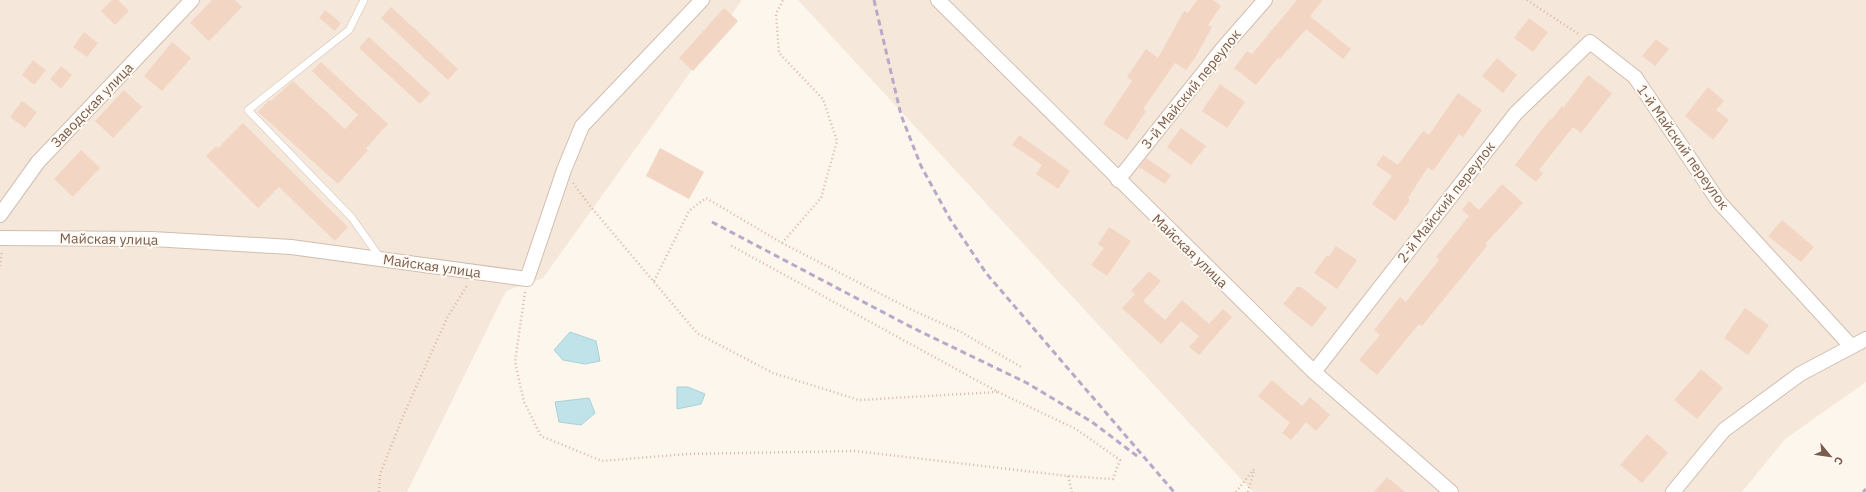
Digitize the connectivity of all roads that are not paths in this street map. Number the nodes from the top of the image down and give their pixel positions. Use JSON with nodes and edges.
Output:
{"nodes":[{"id":1,"x":192,"y":0,"type":"edge"},
{"id":2,"x":364,"y":0,"type":"edge"},
{"id":3,"x":702,"y":0,"type":"edge"},
{"id":4,"x":938,"y":0,"type":"edge"},
{"id":5,"x":1265,"y":0,"type":"edge"},
{"id":6,"x":1590,"y":42,"type":"joint"},
{"id":7,"x":1118,"y":180,"type":"junction"},
{"id":8,"x":0,"y":216,"type":"edge"},
{"id":9,"x":0,"y":238,"type":"edge"},
{"id":10,"x":381,"y":259,"type":"junction"},
{"id":11,"x":1866,"y":339,"type":"edge"},
{"id":12,"x":1852,"y":346,"type":"junction"},
{"id":13,"x":1314,"y":372,"type":"junction"},
{"id":14,"x":1451,"y":492,"type":"edge"},
{"id":15,"x":1673,"y":492,"type":"edge"}],
"edges":[{"from":1,"to":8,"type":"street","name":"Заводская улица"},
{"from":2,"to":10,"type":"lane"},
{"from":3,"to":10,"type":"street","name":"Майская улица"},
{"from":4,"to":7,"type":"street","name":"Майская улица"},
{"from":5,"to":7,"type":"street","name":"3-й Майский переулок"},
{"from":6,"to":12,"type":"street","name":"1-й Майский переулок"},
{"from":6,"to":13,"type":"street","name":"2-й Майский переулок"},
{"from":7,"to":13,"type":"street","name":"Майская улица"},
{"from":9,"to":10,"type":"street","name":"Майская улица"},
{"from":11,"to":12,"type":"street"},
{"from":12,"to":15,"type":"street"},
{"from":13,"to":14,"type":"street","name":"Майская улица"}]}
